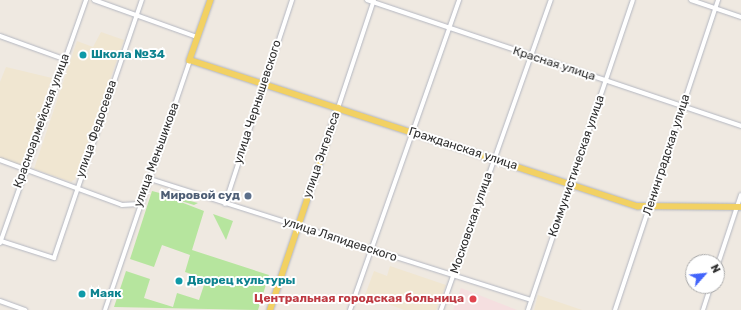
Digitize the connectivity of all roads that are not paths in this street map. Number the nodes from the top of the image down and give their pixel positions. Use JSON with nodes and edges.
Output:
{"nodes":[{"id":1,"x":86,"y":0,"type":"edge"},
{"id":2,"x":94,"y":0,"type":"edge"},
{"id":3,"x":142,"y":0,"type":"edge"},
{"id":4,"x":211,"y":0,"type":"edge"},
{"id":5,"x":292,"y":0,"type":"edge"},
{"id":6,"x":367,"y":0,"type":"edge"},
{"id":7,"x":459,"y":0,"type":"edge"},
{"id":8,"x":551,"y":0,"type":"edge"},
{"id":9,"x":634,"y":0,"type":"edge"},
{"id":10,"x":691,"y":0,"type":"edge"},
{"id":11,"x":718,"y":0,"type":"edge"},
{"id":12,"x":374,"y":1,"type":"edge"},
{"id":13,"x":715,"y":8,"type":"junction"},
{"id":14,"x":137,"y":16,"type":"junction"},
{"id":15,"x":741,"y":17,"type":"edge"},
{"id":16,"x":448,"y":30,"type":"junction"},
{"id":17,"x":0,"y":36,"type":"edge"},
{"id":18,"x":197,"y":37,"type":"junction"},
{"id":19,"x":532,"y":56,"type":"junction"},
{"id":20,"x":64,"y":59,"type":"junction"},
{"id":21,"x":190,"y":60,"type":"junction"},
{"id":22,"x":606,"y":81,"type":"junction"},
{"id":23,"x":262,"y":84,"type":"junction"},
{"id":24,"x":682,"y":107,"type":"junction"},
{"id":25,"x":338,"y":108,"type":"junction"},
{"id":26,"x":741,"y":126,"type":"edge"},
{"id":27,"x":413,"y":133,"type":"junction"},
{"id":28,"x":494,"y":159,"type":"junction"},
{"id":29,"x":0,"y":160,"type":"edge"},
{"id":30,"x":25,"y":169,"type":"junction"},
{"id":31,"x":150,"y":179,"type":"junction"},
{"id":32,"x":571,"y":185,"type":"junction"},
{"id":33,"x":77,"y":188,"type":"junction"},
{"id":34,"x":741,"y":195,"type":"edge"},
{"id":35,"x":139,"y":204,"type":"junction"},
{"id":36,"x":225,"y":204,"type":"junction"},
{"id":37,"x":739,"y":207,"type":"edge"},
{"id":38,"x":649,"y":209,"type":"junction"},
{"id":39,"x":298,"y":226,"type":"junction"},
{"id":40,"x":0,"y":242,"type":"edge"},
{"id":41,"x":372,"y":250,"type":"junction"},
{"id":42,"x":722,"y":254,"type":"edge"},
{"id":43,"x":453,"y":276,"type":"junction"},
{"id":44,"x":708,"y":294,"type":"edge"},
{"id":45,"x":531,"y":300,"type":"junction"},
{"id":46,"x":0,"y":301,"type":"edge"},
{"id":47,"x":25,"y":310,"type":"edge"},
{"id":48,"x":105,"y":310,"type":"edge"},
{"id":49,"x":270,"y":310,"type":"edge"},
{"id":50,"x":350,"y":310,"type":"edge"},
{"id":51,"x":441,"y":310,"type":"edge"},
{"id":52,"x":528,"y":310,"type":"edge"},
{"id":53,"x":615,"y":310,"type":"edge"},
{"id":54,"x":703,"y":310,"type":"edge"}],
"edges":[{"from":1,"to":20,"type":"street","name":"Красноармейская улица"},
{"from":2,"to":14,"type":"street"},
{"from":3,"to":14,"type":"street","name":"улица Федосеева"},
{"from":4,"to":18,"type":"main road","name":"улица Меньшикова"},
{"from":5,"to":23,"type":"street","name":"улица Чернышевского"},
{"from":6,"to":12,"type":"street","name":"Красная улица"},
{"from":7,"to":16,"type":"street"},
{"from":8,"to":19,"type":"street","name":"Московская улица"},
{"from":9,"to":22,"type":"street","name":"Коммунистическая улица"},
{"from":10,"to":13,"type":"street"},
{"from":11,"to":13,"type":"street","name":"Ленинградская улица"},
{"from":12,"to":16,"type":"street","name":"Красная улица"},
{"from":12,"to":25,"type":"street","name":"улица Энгельса"},
{"from":13,"to":15,"type":"street"},
{"from":13,"to":24,"type":"street","name":"Ленинградская улица"},
{"from":14,"to":18,"type":"street"},
{"from":14,"to":33,"type":"street","name":"улица Федосеева"},
{"from":16,"to":19,"type":"street","name":"Красная улица"},
{"from":16,"to":27,"type":"street"},
{"from":17,"to":20,"type":"street"},
{"from":18,"to":21,"type":"main road","name":"улица Меньшикова"},
{"from":19,"to":22,"type":"street","name":"Красная улица"},
{"from":19,"to":28,"type":"street","name":"Московская улица"},
{"from":20,"to":30,"type":"street","name":"Красноармейская улица"},
{"from":21,"to":23,"type":"main road","name":"Гражданская улица"},
{"from":21,"to":31,"type":"street","name":"улица Меньшикова"},
{"from":22,"to":24,"type":"street","name":"Красная улица"},
{"from":22,"to":32,"type":"street","name":"Коммунистическая улица"},
{"from":23,"to":25,"type":"main road","name":"Гражданская улица"},
{"from":23,"to":36,"type":"street","name":"улица Чернышевского"},
{"from":24,"to":26,"type":"street","name":"Красная улица"},
{"from":24,"to":38,"type":"street","name":"Ленинградская улица"},
{"from":25,"to":27,"type":"main road","name":"Гражданская улица"},
{"from":25,"to":39,"type":"main road","name":"улица Энгельса"},
{"from":27,"to":28,"type":"main road","name":"Гражданская улица"},
{"from":27,"to":41,"type":"street"},
{"from":28,"to":32,"type":"main road","name":"Гражданская улица"},
{"from":28,"to":43,"type":"street","name":"Московская улица"},
{"from":29,"to":30,"type":"street"},
{"from":30,"to":33,"type":"street"},
{"from":30,"to":40,"type":"street","name":"Красноармейская улица"},
{"from":31,"to":35,"type":"street","name":"улица Меньшикова"},
{"from":31,"to":36,"type":"street","name":"улица Ляпидевского"},
{"from":32,"to":38,"type":"main road","name":"Гражданская улица"},
{"from":32,"to":45,"type":"street","name":"Коммунистическая улица"},
{"from":33,"to":35,"type":"street"},
{"from":33,"to":40,"type":"street","name":"улица Федосеева"},
{"from":34,"to":37,"type":"street"},
{"from":35,"to":48,"type":"street","name":"улица Меньшикова"},
{"from":36,"to":39,"type":"street","name":"улица Ляпидевского"},
{"from":37,"to":38,"type":"main road","name":"Гражданская улица"},
{"from":37,"to":42,"type":"street"},
{"from":38,"to":53,"type":"street","name":"Ленинградская улица"},
{"from":39,"to":41,"type":"street","name":"улица Ляпидевского"},
{"from":39,"to":49,"type":"main road","name":"улица Энгельса"},
{"from":41,"to":43,"type":"street","name":"улица Ляпидевского"},
{"from":41,"to":50,"type":"street"},
{"from":43,"to":45,"type":"street","name":"улица Ляпидевского"},
{"from":43,"to":51,"type":"street","name":"Московская улица"},
{"from":44,"to":54,"type":"street"},
{"from":45,"to":52,"type":"street","name":"Коммунистическая улица"},
{"from":46,"to":47,"type":"street"}]}
